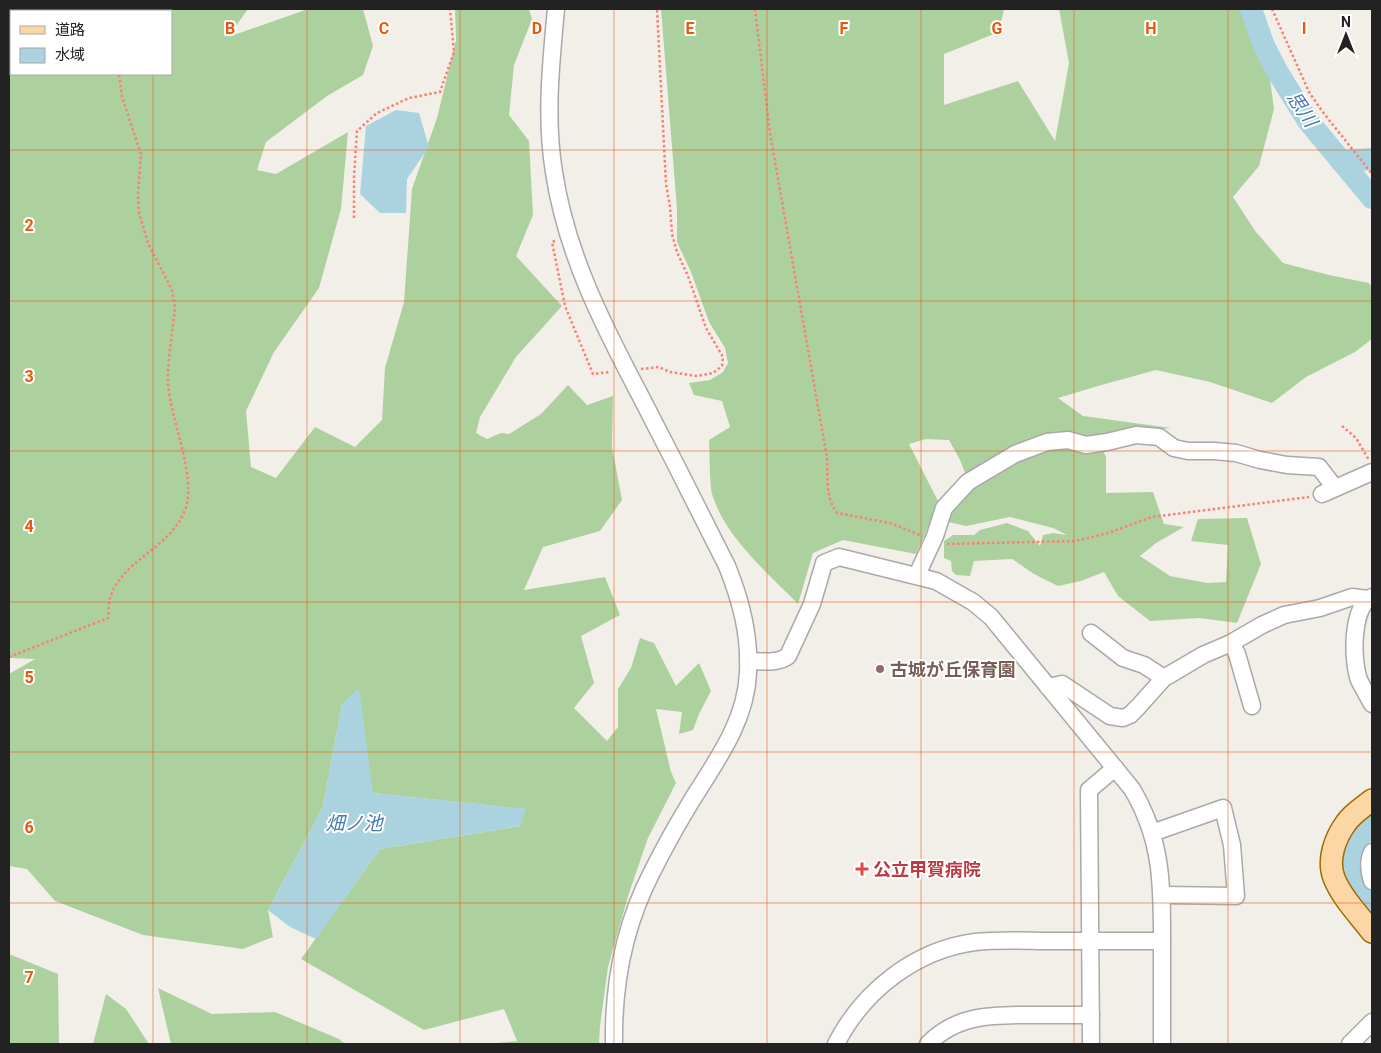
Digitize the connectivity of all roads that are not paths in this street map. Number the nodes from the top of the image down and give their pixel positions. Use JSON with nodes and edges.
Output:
{"nodes":[{"id":1,"x":556,"y":9,"type":"edge"},
{"id":2,"x":1372,"y":472,"type":"edge"},
{"id":3,"x":917,"y":575,"type":"junction"},
{"id":4,"x":1369,"y":598,"type":"edge"},
{"id":5,"x":1092,"y":632,"type":"dead end"},
{"id":6,"x":1231,"y":643,"type":"junction"},
{"id":7,"x":748,"y":661,"type":"junction"},
{"id":8,"x":1164,"y":678,"type":"junction"},
{"id":9,"x":1048,"y":686,"type":"junction"},
{"id":10,"x":1372,"y":704,"type":"edge"},
{"id":11,"x":1252,"y":706,"type":"dead end"},
{"id":12,"x":1115,"y":768,"type":"junction"},
{"id":13,"x":1372,"y":800,"type":"edge"},
{"id":14,"x":1152,"y":833,"type":"junction"},
{"id":15,"x":1372,"y":852,"type":"edge"},
{"id":16,"x":1372,"y":881,"type":"edge"},
{"id":17,"x":1163,"y":896,"type":"junction"},
{"id":18,"x":1372,"y":932,"type":"edge"},
{"id":19,"x":1090,"y":941,"type":"junction"},
{"id":20,"x":1162,"y":941,"type":"junction"},
{"id":21,"x":1091,"y":1015,"type":"junction"},
{"id":22,"x":1372,"y":1022,"type":"edge"},
{"id":23,"x":614,"y":1044,"type":"edge"},
{"id":24,"x":836,"y":1044,"type":"edge"},
{"id":25,"x":928,"y":1044,"type":"edge"},
{"id":26,"x":1090,"y":1044,"type":"edge"},
{"id":27,"x":1162,"y":1044,"type":"edge"},
{"id":28,"x":1350,"y":1044,"type":"edge"}],
"edges":[{"from":1,"to":7,"type":"street"},
{"from":2,"to":3,"type":"street"},
{"from":3,"to":7,"type":"street"},
{"from":3,"to":9,"type":"street"},
{"from":4,"to":6,"type":"street"},
{"from":4,"to":10,"type":"street"},
{"from":5,"to":8,"type":"street"},
{"from":6,"to":8,"type":"street"},
{"from":6,"to":11,"type":"street"},
{"from":7,"to":23,"type":"street"},
{"from":8,"to":9,"type":"street"},
{"from":9,"to":12,"type":"street"},
{"from":12,"to":14,"type":"street"},
{"from":12,"to":19,"type":"street"},
{"from":13,"to":18,"type":"main road"},
{"from":14,"to":17,"type":"street"},
{"from":14,"to":17,"type":"street"},
{"from":15,"to":16,"type":"street"},
{"from":17,"to":20,"type":"street"},
{"from":19,"to":20,"type":"street"},
{"from":19,"to":21,"type":"street"},
{"from":19,"to":24,"type":"street"},
{"from":20,"to":27,"type":"street"},
{"from":21,"to":25,"type":"street"},
{"from":21,"to":26,"type":"street"},
{"from":22,"to":28,"type":"street"}]}
